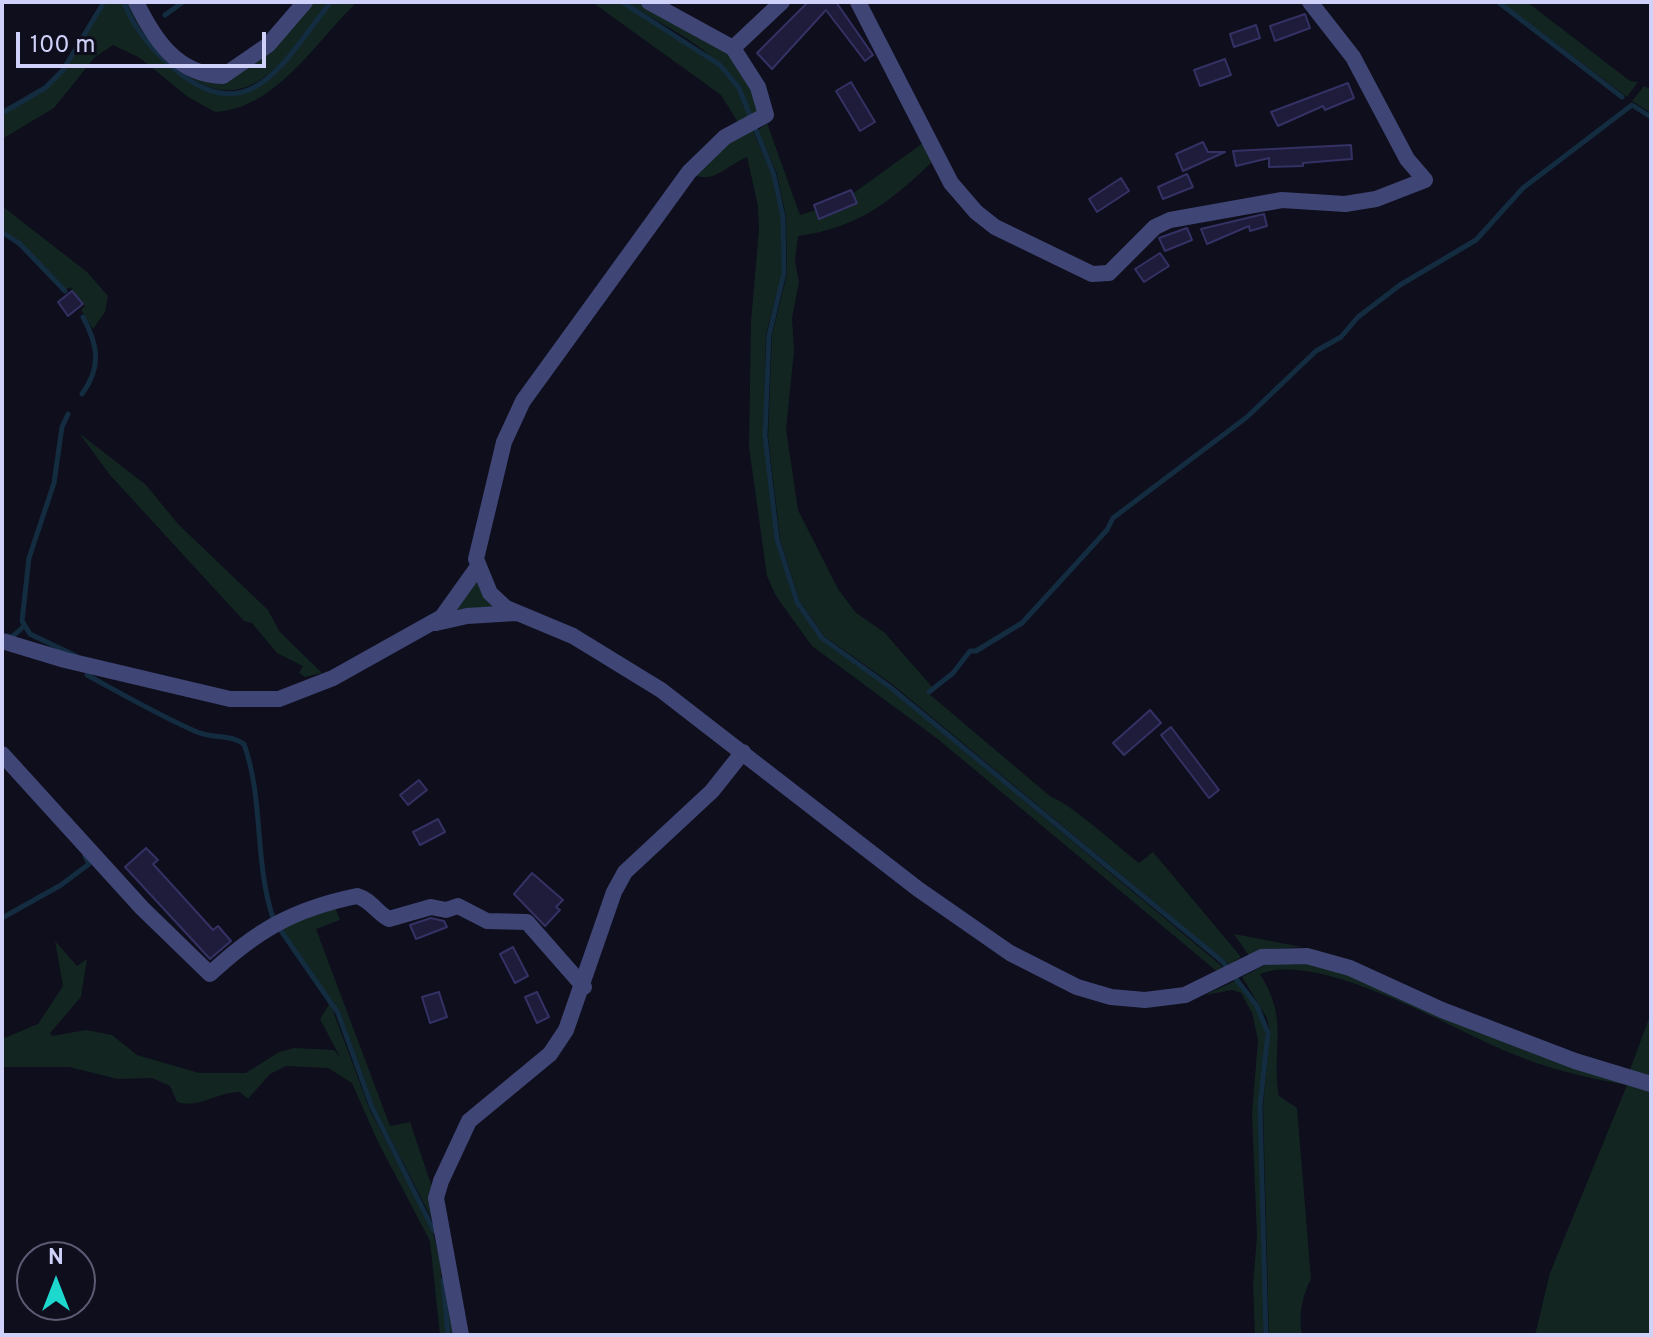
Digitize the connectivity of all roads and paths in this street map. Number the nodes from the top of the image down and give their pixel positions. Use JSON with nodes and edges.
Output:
{"nodes":[{"id":1,"x":136,"y":2,"type":"edge"},
{"id":2,"x":305,"y":2,"type":"edge"},
{"id":3,"x":649,"y":2,"type":"edge"},
{"id":4,"x":782,"y":2,"type":"edge"},
{"id":5,"x":858,"y":2,"type":"edge"},
{"id":6,"x":1310,"y":2,"type":"edge"},
{"id":7,"x":733,"y":48,"type":"junction"},
{"id":8,"x":477,"y":568,"type":"junction"},
{"id":9,"x":518,"y":613,"type":"junction"},
{"id":10,"x":427,"y":625,"type":"junction"},
{"id":11,"x":2,"y":641,"type":"edge"},
{"id":12,"x":743,"y":752,"type":"junction"},
{"id":13,"x":2,"y":754,"type":"edge"},
{"id":14,"x":584,"y":987,"type":"junction"},
{"id":15,"x":1651,"y":1084,"type":"edge"},
{"id":16,"x":461,"y":1335,"type":"edge"}],
"edges":[{"from":1,"to":2,"type":"street"},
{"from":3,"to":7,"type":"street"},
{"from":4,"to":7,"type":"street"},
{"from":5,"to":6,"type":"street"},
{"from":7,"to":8,"type":"street"},
{"from":8,"to":9,"type":"street"},
{"from":8,"to":10,"type":"street"},
{"from":9,"to":10,"type":"street"},
{"from":9,"to":12,"type":"street"},
{"from":10,"to":11,"type":"street"},
{"from":12,"to":14,"type":"street"},
{"from":12,"to":15,"type":"street"},
{"from":13,"to":14,"type":"street"},
{"from":14,"to":16,"type":"street"}]}
